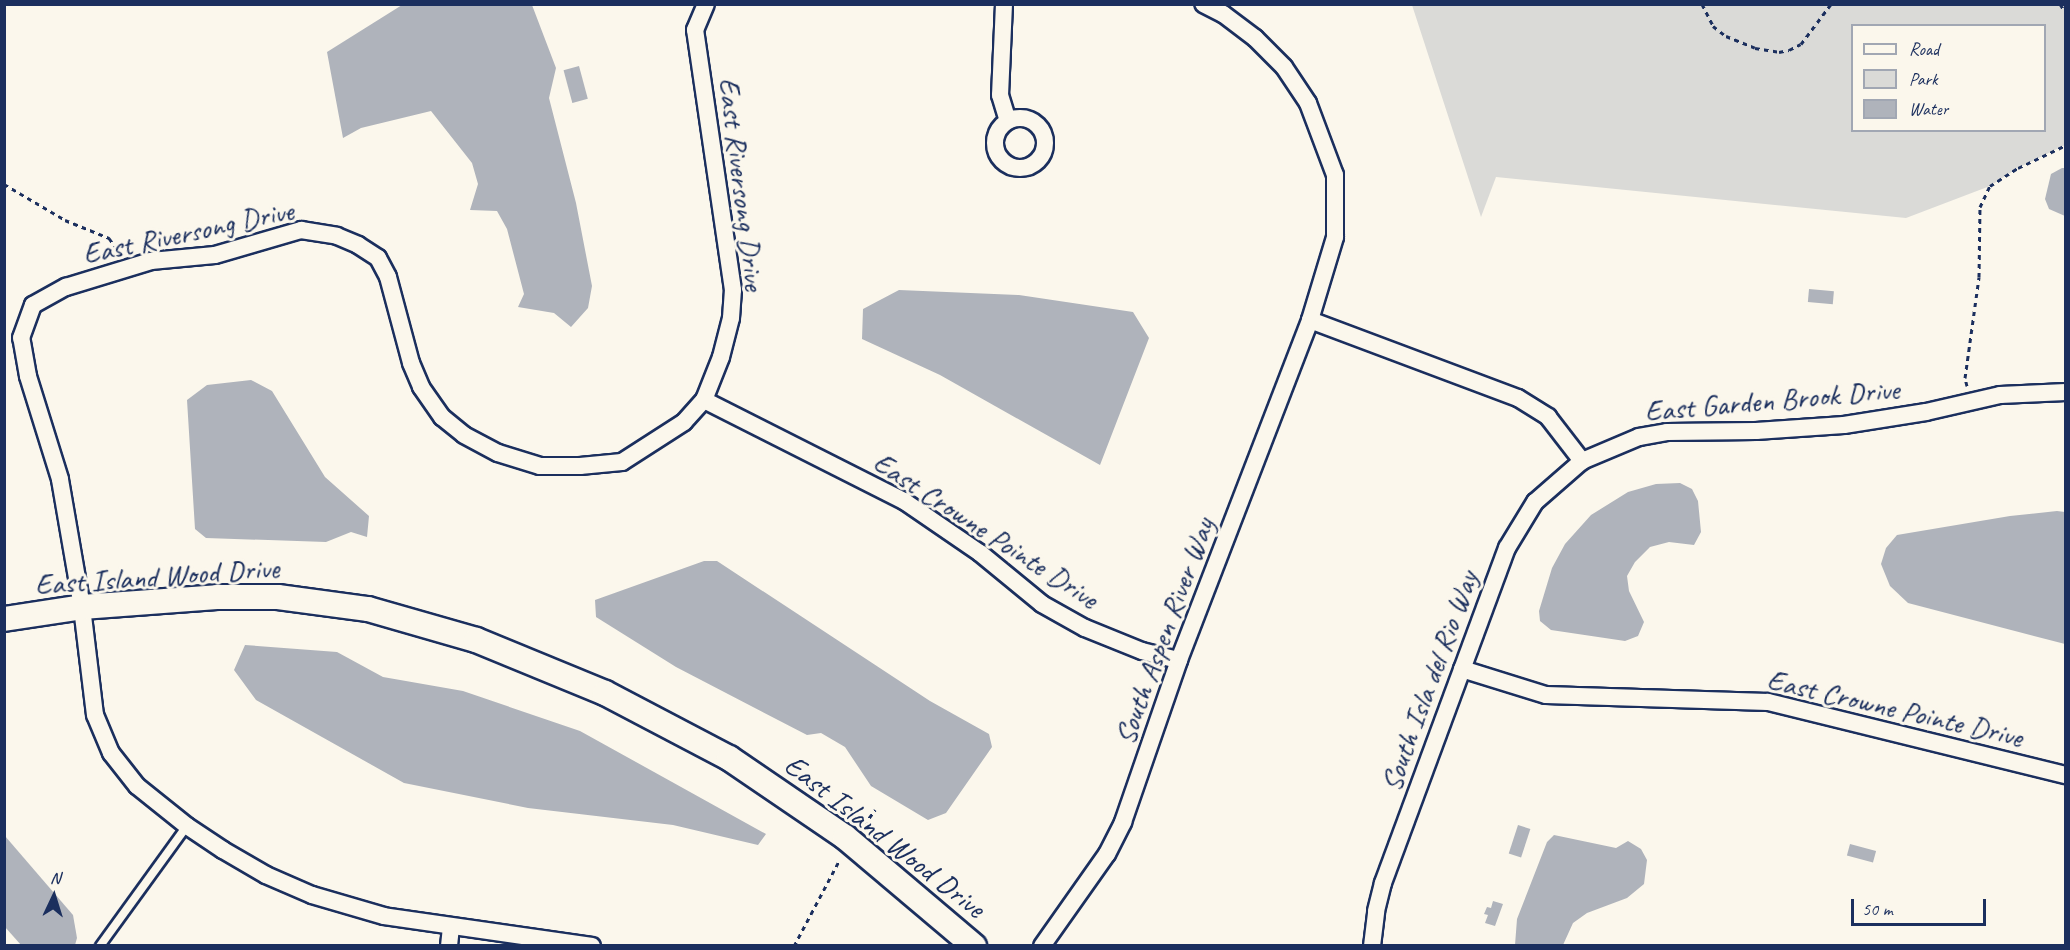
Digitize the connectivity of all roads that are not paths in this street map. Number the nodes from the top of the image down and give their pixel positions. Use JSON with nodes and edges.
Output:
{"nodes":[{"id":1,"x":706,"y":4,"type":"edge"},
{"id":2,"x":1004,"y":4,"type":"edge"},
{"id":3,"x":1203,"y":4,"type":"edge"},
{"id":4,"x":1008,"y":121,"type":"dead end"},
{"id":5,"x":1310,"y":320,"type":"junction"},
{"id":6,"x":2066,"y":392,"type":"edge"},
{"id":7,"x":704,"y":400,"type":"junction"},
{"id":8,"x":1582,"y":461,"type":"junction"},
{"id":9,"x":82,"y":607,"type":"junction"},
{"id":10,"x":4,"y":619,"type":"edge"},
{"id":11,"x":1179,"y":660,"type":"junction"},
{"id":12,"x":1462,"y":669,"type":"junction"},
{"id":13,"x":2066,"y":775,"type":"edge"},
{"id":14,"x":187,"y":826,"type":"junction"},
{"id":15,"x":451,"y":927,"type":"junction"},
{"id":16,"x":100,"y":945,"type":"edge"},
{"id":17,"x":448,"y":945,"type":"edge"},
{"id":18,"x":592,"y":945,"type":"edge"},
{"id":19,"x":974,"y":945,"type":"edge"},
{"id":20,"x":1042,"y":945,"type":"edge"},
{"id":21,"x":1372,"y":945,"type":"edge"}],
"edges":[{"from":1,"to":7,"type":"street","name":"East Riversong Drive"},
{"from":2,"to":4,"type":"street"},
{"from":3,"to":5,"type":"street"},
{"from":5,"to":8,"type":"street"},
{"from":5,"to":11,"type":"street","name":"South Aspen River Way"},
{"from":6,"to":8,"type":"street","name":"East Garden Brook Drive"},
{"from":7,"to":9,"type":"street","name":"East Riversong Drive"},
{"from":7,"to":11,"type":"street","name":"East Crowne Pointe Drive"},
{"from":8,"to":12,"type":"street","name":"South Isla del Rio Way"},
{"from":9,"to":10,"type":"street","name":"East Island Wood Drive"},
{"from":9,"to":14,"type":"street"},
{"from":9,"to":19,"type":"street","name":"East Island Wood Drive"},
{"from":11,"to":20,"type":"street","name":"South Aspen River Way"},
{"from":12,"to":13,"type":"street","name":"East Crowne Pointe Drive"},
{"from":12,"to":21,"type":"street","name":"South Isla del Rio Way"},
{"from":14,"to":15,"type":"street"},
{"from":14,"to":16,"type":"lane"},
{"from":15,"to":17,"type":"street"},
{"from":15,"to":18,"type":"street"}]}
